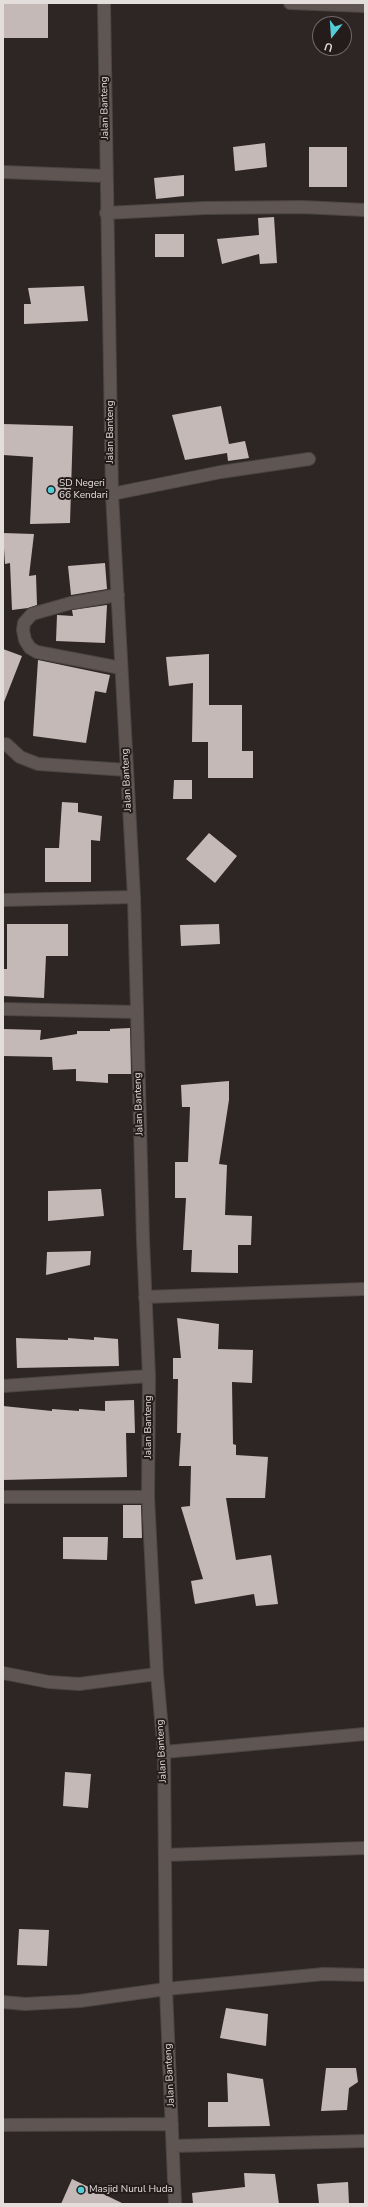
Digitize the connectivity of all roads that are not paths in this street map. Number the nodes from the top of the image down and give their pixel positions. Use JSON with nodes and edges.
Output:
{"nodes":[{"id":1,"x":104,"y":3,"type":"edge"},
{"id":2,"x":290,"y":3,"type":"edge"},
{"id":3,"x":365,"y":6,"type":"edge"},
{"id":4,"x":3,"y":172,"type":"edge"},
{"id":5,"x":106,"y":176,"type":"junction"},
{"id":6,"x":365,"y":210,"type":"edge"},
{"id":7,"x":106,"y":213,"type":"junction"},
{"id":8,"x":309,"y":459,"type":"dead end"},
{"id":9,"x":112,"y":494,"type":"junction"},
{"id":10,"x":118,"y":595,"type":"junction"},
{"id":11,"x":121,"y":668,"type":"junction"},
{"id":12,"x":6,"y":744,"type":"dead end"},
{"id":13,"x":127,"y":770,"type":"junction"},
{"id":14,"x":134,"y":897,"type":"junction"},
{"id":15,"x":3,"y":900,"type":"edge"},
{"id":16,"x":3,"y":1009,"type":"edge"},
{"id":17,"x":136,"y":1012,"type":"junction"},
{"id":18,"x":365,"y":1289,"type":"edge"},
{"id":19,"x":145,"y":1297,"type":"junction"},
{"id":20,"x":149,"y":1376,"type":"junction"},
{"id":21,"x":3,"y":1386,"type":"edge"},
{"id":22,"x":3,"y":1497,"type":"edge"},
{"id":23,"x":148,"y":1497,"type":"junction"},
{"id":24,"x":3,"y":1673,"type":"edge"},
{"id":25,"x":157,"y":1674,"type":"junction"},
{"id":26,"x":365,"y":1734,"type":"edge"},
{"id":27,"x":164,"y":1752,"type":"junction"},
{"id":28,"x":365,"y":1848,"type":"edge"},
{"id":29,"x":165,"y":1855,"type":"junction"},
{"id":30,"x":365,"y":1975,"type":"edge"},
{"id":31,"x":166,"y":1989,"type":"junction"},
{"id":32,"x":3,"y":2002,"type":"edge"},
{"id":33,"x":172,"y":2124,"type":"junction"},
{"id":34,"x":3,"y":2125,"type":"edge"},
{"id":35,"x":365,"y":2141,"type":"edge"},
{"id":36,"x":174,"y":2146,"type":"junction"},
{"id":37,"x":175,"y":2204,"type":"edge"}],
"edges":[{"from":1,"to":5,"type":"street","name":"Jalan Banteng"},
{"from":2,"to":3,"type":"street"},
{"from":4,"to":5,"type":"street"},
{"from":5,"to":7,"type":"street","name":"Jalan Banteng"},
{"from":6,"to":7,"type":"street"},
{"from":7,"to":9,"type":"street","name":"Jalan Banteng"},
{"from":8,"to":9,"type":"street"},
{"from":9,"to":10,"type":"street","name":"Jalan Banteng"},
{"from":10,"to":11,"type":"street","name":"Jalan Banteng"},
{"from":10,"to":11,"type":"street"},
{"from":11,"to":13,"type":"street","name":"Jalan Banteng"},
{"from":12,"to":13,"type":"street"},
{"from":13,"to":14,"type":"street","name":"Jalan Banteng"},
{"from":14,"to":15,"type":"street"},
{"from":14,"to":17,"type":"street","name":"Jalan Banteng"},
{"from":16,"to":17,"type":"street"},
{"from":17,"to":19,"type":"street","name":"Jalan Banteng"},
{"from":18,"to":19,"type":"street"},
{"from":19,"to":20,"type":"street","name":"Jalan Banteng"},
{"from":20,"to":21,"type":"street"},
{"from":20,"to":23,"type":"street","name":"Jalan Banteng"},
{"from":22,"to":23,"type":"street"},
{"from":23,"to":25,"type":"street","name":"Jalan Banteng"},
{"from":24,"to":25,"type":"street"},
{"from":25,"to":27,"type":"street","name":"Jalan Banteng"},
{"from":26,"to":27,"type":"street"},
{"from":27,"to":29,"type":"street","name":"Jalan Banteng"},
{"from":28,"to":29,"type":"street"},
{"from":29,"to":31,"type":"street","name":"Jalan Banteng"},
{"from":30,"to":31,"type":"street"},
{"from":31,"to":32,"type":"street"},
{"from":31,"to":33,"type":"street","name":"Jalan Banteng"},
{"from":33,"to":34,"type":"street"},
{"from":33,"to":36,"type":"street","name":"Jalan Banteng"},
{"from":35,"to":36,"type":"street"},
{"from":36,"to":37,"type":"street","name":"Jalan Banteng"}]}
